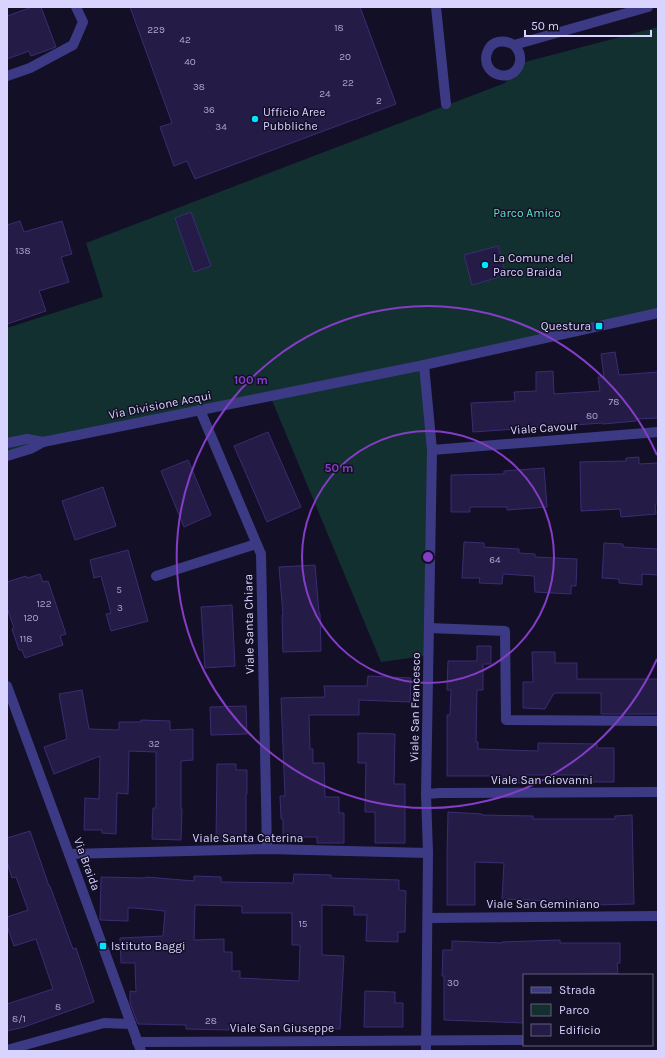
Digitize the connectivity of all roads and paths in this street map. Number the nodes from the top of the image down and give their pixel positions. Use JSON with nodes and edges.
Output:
{"nodes":[{"id":1,"x":76,"y":7,"type":"edge"},
{"id":2,"x":436,"y":7,"type":"edge"},
{"id":3,"x":648,"y":7,"type":"edge"},
{"id":4,"x":514,"y":45,"type":"dead end"},
{"id":5,"x":7,"y":76,"type":"edge"},
{"id":6,"x":446,"y":104,"type":"dead end"},
{"id":7,"x":658,"y":313,"type":"edge"},
{"id":8,"x":424,"y":365,"type":"junction"},
{"id":9,"x":200,"y":410,"type":"junction"},
{"id":10,"x":658,"y":432,"type":"edge"},
{"id":11,"x":43,"y":442,"type":"junction"},
{"id":12,"x":7,"y":443,"type":"edge"},
{"id":13,"x":432,"y":450,"type":"junction"},
{"id":14,"x":7,"y":456,"type":"edge"},
{"id":15,"x":256,"y":544,"type":"junction"},
{"id":16,"x":156,"y":576,"type":"dead end"},
{"id":17,"x":429,"y":628,"type":"junction"},
{"id":18,"x":7,"y":686,"type":"edge"},
{"id":19,"x":658,"y":721,"type":"edge"},
{"id":20,"x":658,"y":792,"type":"edge"},
{"id":21,"x":426,"y":794,"type":"junction"},
{"id":22,"x":267,"y":850,"type":"junction"},
{"id":23,"x":428,"y":853,"type":"junction"},
{"id":24,"x":69,"y":854,"type":"junction"},
{"id":25,"x":658,"y":916,"type":"edge"},
{"id":26,"x":428,"y":918,"type":"junction"},
{"id":27,"x":131,"y":1024,"type":"junction"},
{"id":28,"x":523,"y":1040,"type":"edge"},
{"id":29,"x":426,"y":1046,"type":"edge"},
{"id":30,"x":139,"y":1047,"type":"edge"},
{"id":31,"x":7,"y":1050,"type":"edge"}],
"edges":[{"from":1,"to":5,"type":"street"},
{"from":2,"to":6,"type":"street"},
{"from":3,"to":4,"type":"street"},
{"from":7,"to":8,"type":"street","name":"Via Divisione Acqui"},
{"from":8,"to":9,"type":"street","name":"Via Divisione Acqui"},
{"from":8,"to":13,"type":"street","name":"Viale San Francesco"},
{"from":9,"to":11,"type":"street","name":"Via Divisione Acqui"},
{"from":9,"to":15,"type":"street","name":"Viale Santa Chiara"},
{"from":10,"to":13,"type":"street","name":"Viale Cavour"},
{"from":11,"to":12,"type":"street","name":"Via Divisione Acqui"},
{"from":11,"to":14,"type":"street","name":"Via Divisione Acqui"},
{"from":13,"to":17,"type":"street","name":"Viale San Francesco"},
{"from":15,"to":16,"type":"street"},
{"from":15,"to":22,"type":"street","name":"Viale Santa Chiara"},
{"from":17,"to":19,"type":"street"},
{"from":17,"to":21,"type":"street","name":"Viale San Francesco"},
{"from":18,"to":24,"type":"street","name":"Via Braida"},
{"from":20,"to":21,"type":"street","name":"Viale San Giovanni"},
{"from":21,"to":23,"type":"street","name":"Viale San Francesco"},
{"from":22,"to":23,"type":"street","name":"Viale Santa Caterina"},
{"from":22,"to":24,"type":"street","name":"Viale Santa Caterina"},
{"from":23,"to":26,"type":"street","name":"Viale San Francesco"},
{"from":24,"to":27,"type":"street","name":"Via Braida"},
{"from":25,"to":26,"type":"street","name":"Viale San Geminiano"},
{"from":26,"to":29,"type":"street","name":"Viale San Francesco"},
{"from":27,"to":30,"type":"street","name":"Via Braida"},
{"from":27,"to":31,"type":"street"},
{"from":28,"to":29,"type":"street","name":"Viale San Giuseppe"},
{"from":29,"to":30,"type":"street","name":"Viale San Giuseppe"}]}
